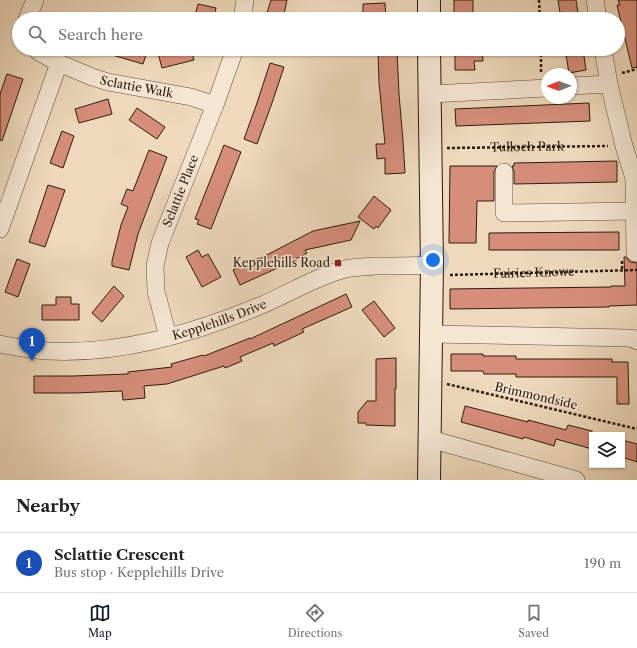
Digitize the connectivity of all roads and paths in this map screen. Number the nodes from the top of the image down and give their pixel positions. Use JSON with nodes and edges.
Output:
{"nodes":[{"id":1,"x":35,"y":0,"type":"edge"},
{"id":2,"x":245,"y":0,"type":"edge"},
{"id":3,"x":429,"y":0,"type":"edge"},
{"id":4,"x":539,"y":0,"type":"edge"},
{"id":5,"x":595,"y":0,"type":"edge"},
{"id":6,"x":30,"y":12,"type":"edge"},
{"id":7,"x":243,"y":12,"type":"edge"},
{"id":8,"x":429,"y":12,"type":"edge"},
{"id":9,"x":540,"y":12,"type":"edge"},
{"id":10,"x":597,"y":12,"type":"edge"},
{"id":11,"x":46,"y":56,"type":"edge"},
{"id":12,"x":232,"y":56,"type":"edge"},
{"id":13,"x":429,"y":56,"type":"edge"},
{"id":14,"x":542,"y":56,"type":"edge"},
{"id":15,"x":604,"y":56,"type":"edge"},
{"id":16,"x":59,"y":63,"type":"junction"},
{"id":17,"x":542,"y":68,"type":"edge"},
{"id":18,"x":609,"y":84,"type":"junction"},
{"id":19,"x":577,"y":86,"type":"edge"},
{"id":20,"x":541,"y":88,"type":"edge"},
{"id":21,"x":430,"y":94,"type":"junction"},
{"id":22,"x":215,"y":105,"type":"junction"},
{"id":23,"x":624,"y":146,"type":"junction"},
{"id":24,"x":430,"y":148,"type":"junction"},
{"id":25,"x":504,"y":172,"type":"dead end"},
{"id":26,"x":635,"y":211,"type":"junction"},
{"id":27,"x":0,"y":229,"type":"edge"},
{"id":28,"x":635,"y":253,"type":"dead end"},
{"id":29,"x":432,"y":270,"type":"junction"},
{"id":30,"x":637,"y":270,"type":"edge"},
{"id":31,"x":431,"y":334,"type":"junction"},
{"id":32,"x":168,"y":337,"type":"junction"},
{"id":33,"x":632,"y":339,"type":"edge"},
{"id":34,"x":0,"y":344,"type":"edge"},
{"id":35,"x":430,"y":380,"type":"junction"},
{"id":36,"x":637,"y":429,"type":"edge"},
{"id":37,"x":430,"y":439,"type":"junction"},
{"id":38,"x":429,"y":480,"type":"edge"},
{"id":39,"x":576,"y":480,"type":"edge"}],
"edges":[{"from":1,"to":6,"type":"street"},
{"from":2,"to":7,"type":"street"},
{"from":3,"to":8,"type":"street"},
{"from":4,"to":9,"type":"path"},
{"from":5,"to":10,"type":"street"},
{"from":11,"to":16,"type":"street","name":"Sclattie Walk"},
{"from":12,"to":22,"type":"street","name":"Sclattie Place"},
{"from":13,"to":21,"type":"street"},
{"from":14,"to":17,"type":"path"},
{"from":15,"to":18,"type":"street"},
{"from":16,"to":22,"type":"street","name":"Sclattie Walk"},
{"from":16,"to":27,"type":"street"},
{"from":18,"to":19,"type":"street"},
{"from":18,"to":23,"type":"street"},
{"from":20,"to":21,"type":"street"},
{"from":21,"to":24,"type":"street"},
{"from":22,"to":32,"type":"street","name":"Sclattie Place"},
{"from":23,"to":24,"type":"path","name":"Tulloch Park"},
{"from":23,"to":26,"type":"street"},
{"from":24,"to":29,"type":"street"},
{"from":25,"to":26,"type":"street"},
{"from":26,"to":28,"type":"street"},
{"from":29,"to":30,"type":"path","name":"Fairies Knowe"},
{"from":29,"to":31,"type":"street"},
{"from":29,"to":32,"type":"street","name":"Kepplehills Drive"},
{"from":31,"to":33,"type":"street"},
{"from":31,"to":35,"type":"street"},
{"from":32,"to":34,"type":"street","name":"Kepplehills Drive"},
{"from":35,"to":36,"type":"path","name":"Brimmondside"},
{"from":35,"to":37,"type":"street"},
{"from":37,"to":38,"type":"street"},
{"from":37,"to":39,"type":"street"}]}
